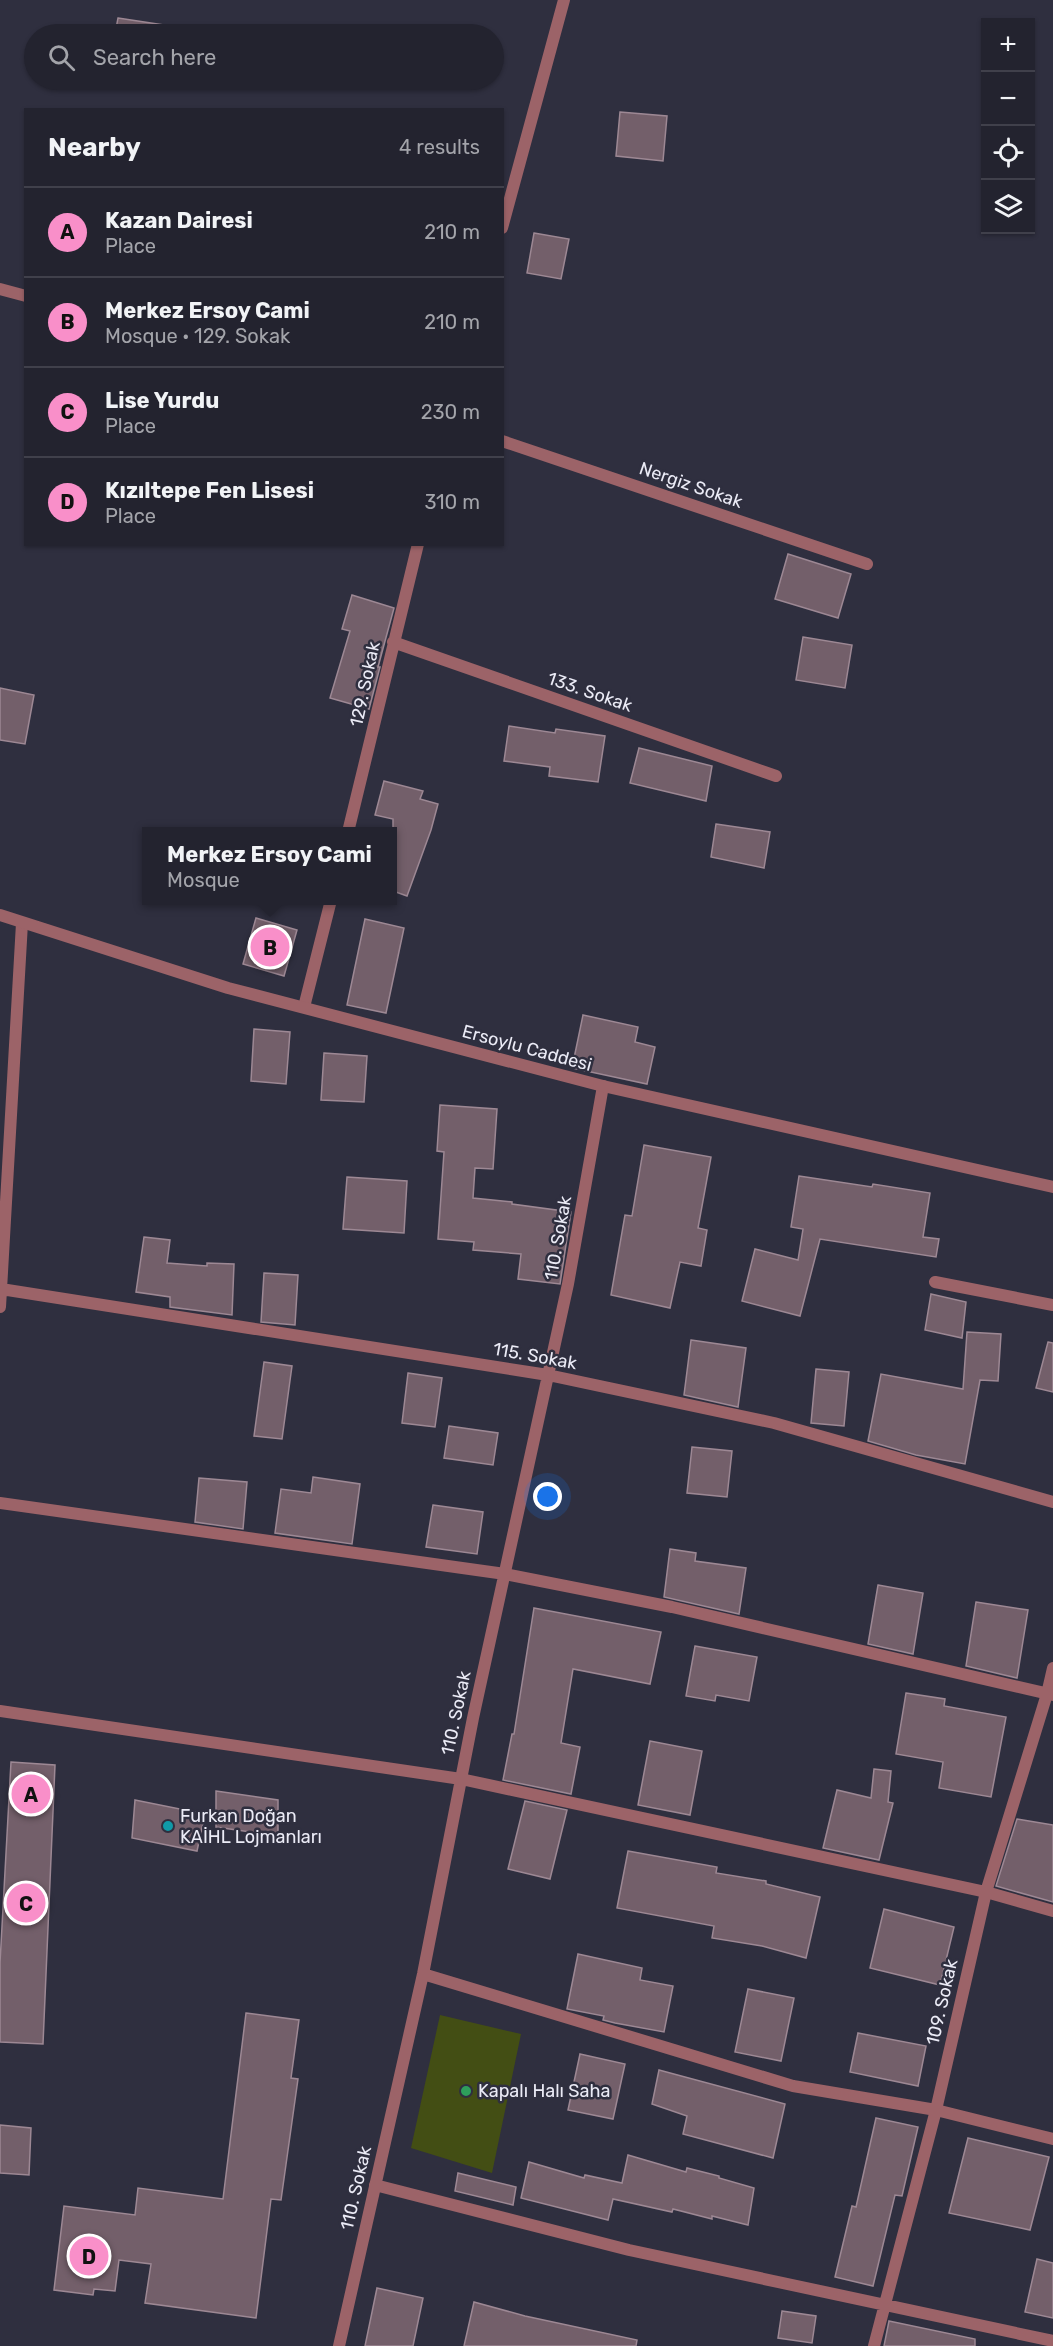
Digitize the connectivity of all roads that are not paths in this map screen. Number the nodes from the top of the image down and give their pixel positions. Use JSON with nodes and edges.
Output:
{"nodes":[{"id":1,"x":564,"y":0,"type":"edge"},
{"id":2,"x":504,"y":221,"type":"edge"},
{"id":3,"x":0,"y":289,"type":"edge"},
{"id":4,"x":24,"y":295,"type":"edge"},
{"id":5,"x":504,"y":442,"type":"edge"},
{"id":6,"x":417,"y":546,"type":"edge"},
{"id":7,"x":867,"y":564,"type":"dead end"},
{"id":8,"x":393,"y":642,"type":"junction"},
{"id":9,"x":776,"y":776,"type":"dead end"},
{"id":10,"x":349,"y":827,"type":"edge"},
{"id":11,"x":330,"y":905,"type":"edge"},
{"id":12,"x":0,"y":915,"type":"edge"},
{"id":13,"x":22,"y":923,"type":"junction"},
{"id":14,"x":304,"y":1007,"type":"junction"},
{"id":15,"x":603,"y":1086,"type":"junction"},
{"id":16,"x":1053,"y":1187,"type":"edge"},
{"id":17,"x":935,"y":1282,"type":"dead end"},
{"id":18,"x":1,"y":1289,"type":"edge"},
{"id":19,"x":1053,"y":1305,"type":"edge"},
{"id":20,"x":0,"y":1307,"type":"edge"},
{"id":21,"x":548,"y":1375,"type":"junction"},
{"id":22,"x":1053,"y":1502,"type":"edge"},
{"id":23,"x":0,"y":1503,"type":"edge"},
{"id":24,"x":505,"y":1574,"type":"junction"},
{"id":25,"x":1053,"y":1668,"type":"edge"},
{"id":26,"x":1050,"y":1694,"type":"edge"},
{"id":27,"x":0,"y":1711,"type":"edge"},
{"id":28,"x":461,"y":1779,"type":"junction"},
{"id":29,"x":986,"y":1892,"type":"junction"},
{"id":30,"x":1053,"y":1911,"type":"edge"},
{"id":31,"x":423,"y":1974,"type":"junction"},
{"id":32,"x":936,"y":2110,"type":"junction"},
{"id":33,"x":1053,"y":2139,"type":"edge"},
{"id":34,"x":375,"y":2185,"type":"junction"},
{"id":35,"x":884,"y":2306,"type":"junction"},
{"id":36,"x":1053,"y":2341,"type":"edge"},
{"id":37,"x":339,"y":2346,"type":"edge"},
{"id":38,"x":874,"y":2346,"type":"edge"}],
"edges":[{"from":1,"to":2,"type":"street"},
{"from":3,"to":4,"type":"street"},
{"from":5,"to":7,"type":"street","name":"Nergiz Sokak"},
{"from":6,"to":8,"type":"street","name":"129. Sokak"},
{"from":8,"to":9,"type":"street","name":"133. Sokak"},
{"from":8,"to":10,"type":"street","name":"129. Sokak"},
{"from":11,"to":14,"type":"street"},
{"from":12,"to":13,"type":"street","name":"Ersoylu Caddesi"},
{"from":13,"to":14,"type":"street","name":"Ersoylu Caddesi"},
{"from":13,"to":18,"type":"street"},
{"from":14,"to":15,"type":"street","name":"Ersoylu Caddesi"},
{"from":15,"to":16,"type":"street","name":"Ersoylu Caddesi"},
{"from":15,"to":21,"type":"street","name":"110. Sokak"},
{"from":17,"to":19,"type":"street"},
{"from":18,"to":20,"type":"street"},
{"from":18,"to":21,"type":"street","name":"115. Sokak"},
{"from":21,"to":22,"type":"street","name":"115. Sokak"},
{"from":21,"to":24,"type":"street","name":"110. Sokak"},
{"from":23,"to":24,"type":"street"},
{"from":24,"to":26,"type":"street"},
{"from":24,"to":28,"type":"street","name":"110. Sokak"},
{"from":25,"to":26,"type":"street","name":"109. Sokak"},
{"from":26,"to":29,"type":"street","name":"109. Sokak"},
{"from":27,"to":28,"type":"street"},
{"from":28,"to":29,"type":"street"},
{"from":28,"to":31,"type":"street","name":"110. Sokak"},
{"from":29,"to":30,"type":"street"},
{"from":29,"to":32,"type":"street","name":"109. Sokak"},
{"from":31,"to":32,"type":"street"},
{"from":31,"to":34,"type":"street","name":"110. Sokak"},
{"from":32,"to":33,"type":"street"},
{"from":32,"to":35,"type":"street","name":"109. Sokak"},
{"from":34,"to":35,"type":"street"},
{"from":34,"to":37,"type":"street","name":"110. Sokak"},
{"from":35,"to":36,"type":"street"},
{"from":35,"to":38,"type":"street","name":"109. Sokak"}]}
